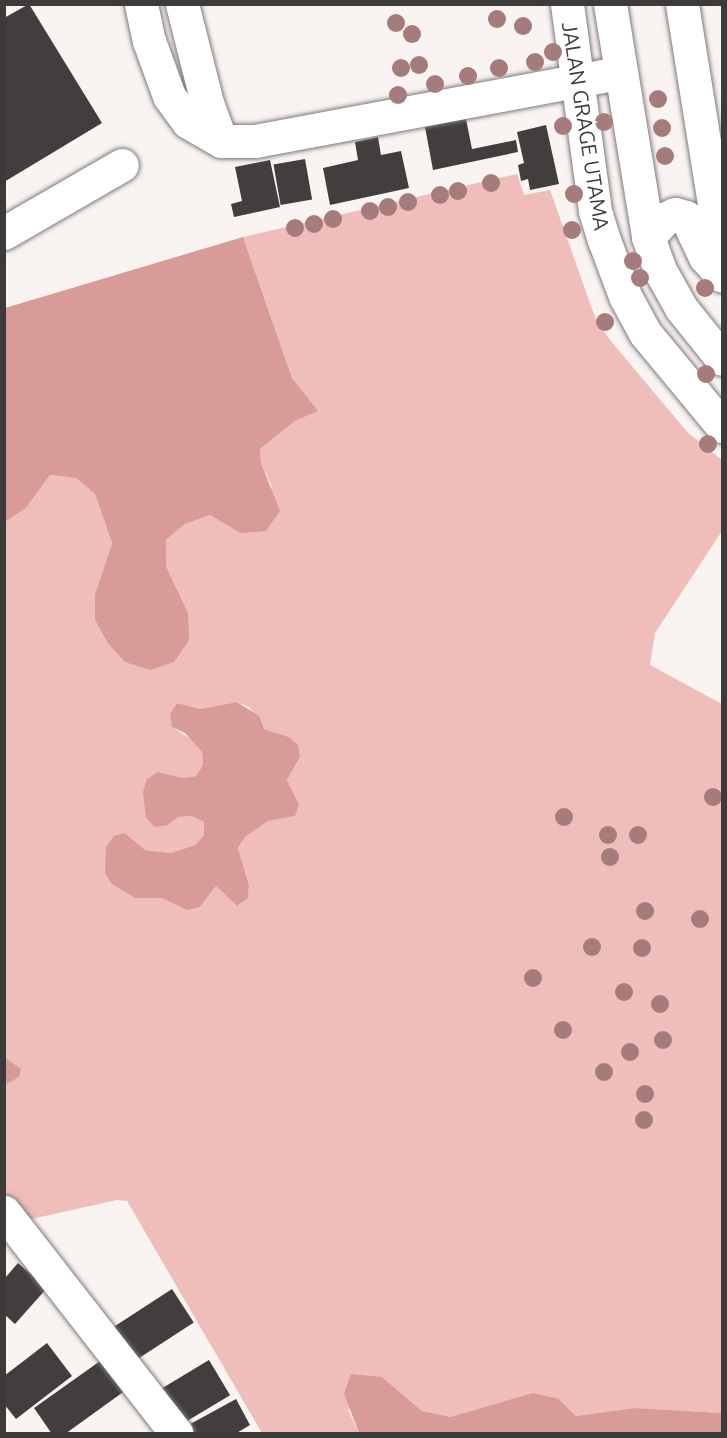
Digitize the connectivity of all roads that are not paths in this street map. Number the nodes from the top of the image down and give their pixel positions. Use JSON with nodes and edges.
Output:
{"nodes":[{"id":1,"x":567,"y":4,"type":"edge"},
{"id":2,"x":610,"y":4,"type":"edge"},
{"id":3,"x":682,"y":4,"type":"edge"},
{"id":4,"x":182,"y":5,"type":"edge"},
{"id":5,"x":141,"y":8,"type":"edge"},
{"id":6,"x":620,"y":73,"type":"junction"},
{"id":7,"x":577,"y":80,"type":"junction"},
{"id":8,"x":221,"y":141,"type":"junction"},
{"id":9,"x":122,"y":165,"type":"dead end"},
{"id":10,"x":4,"y":233,"type":"edge"},
{"id":11,"x":648,"y":237,"type":"junction"},
{"id":12,"x":723,"y":237,"type":"edge"},
{"id":13,"x":723,"y":276,"type":"edge"},
{"id":14,"x":723,"y":359,"type":"edge"},
{"id":15,"x":723,"y":426,"type":"edge"},
{"id":16,"x":4,"y":1212,"type":"edge"},
{"id":17,"x":177,"y":1434,"type":"edge"}],
"edges":[{"from":1,"to":7,"type":"street","name":"JALAN GRAGE UTAMA"},
{"from":2,"to":6,"type":"street","name":"JALAN GRAGE UTAMA"},
{"from":3,"to":12,"type":"street"},
{"from":4,"to":5,"type":"street"},
{"from":4,"to":8,"type":"street"},
{"from":5,"to":8,"type":"street"},
{"from":6,"to":7,"type":"street"},
{"from":6,"to":11,"type":"street","name":"JALAN GRAGE UTAMA"},
{"from":7,"to":8,"type":"street"},
{"from":7,"to":15,"type":"street","name":"JALAN GRAGE UTAMA"},
{"from":9,"to":10,"type":"street"},
{"from":11,"to":13,"type":"street"},
{"from":11,"to":14,"type":"street","name":"JALAN GRAGE UTAMA"},
{"from":16,"to":17,"type":"street"}]}
